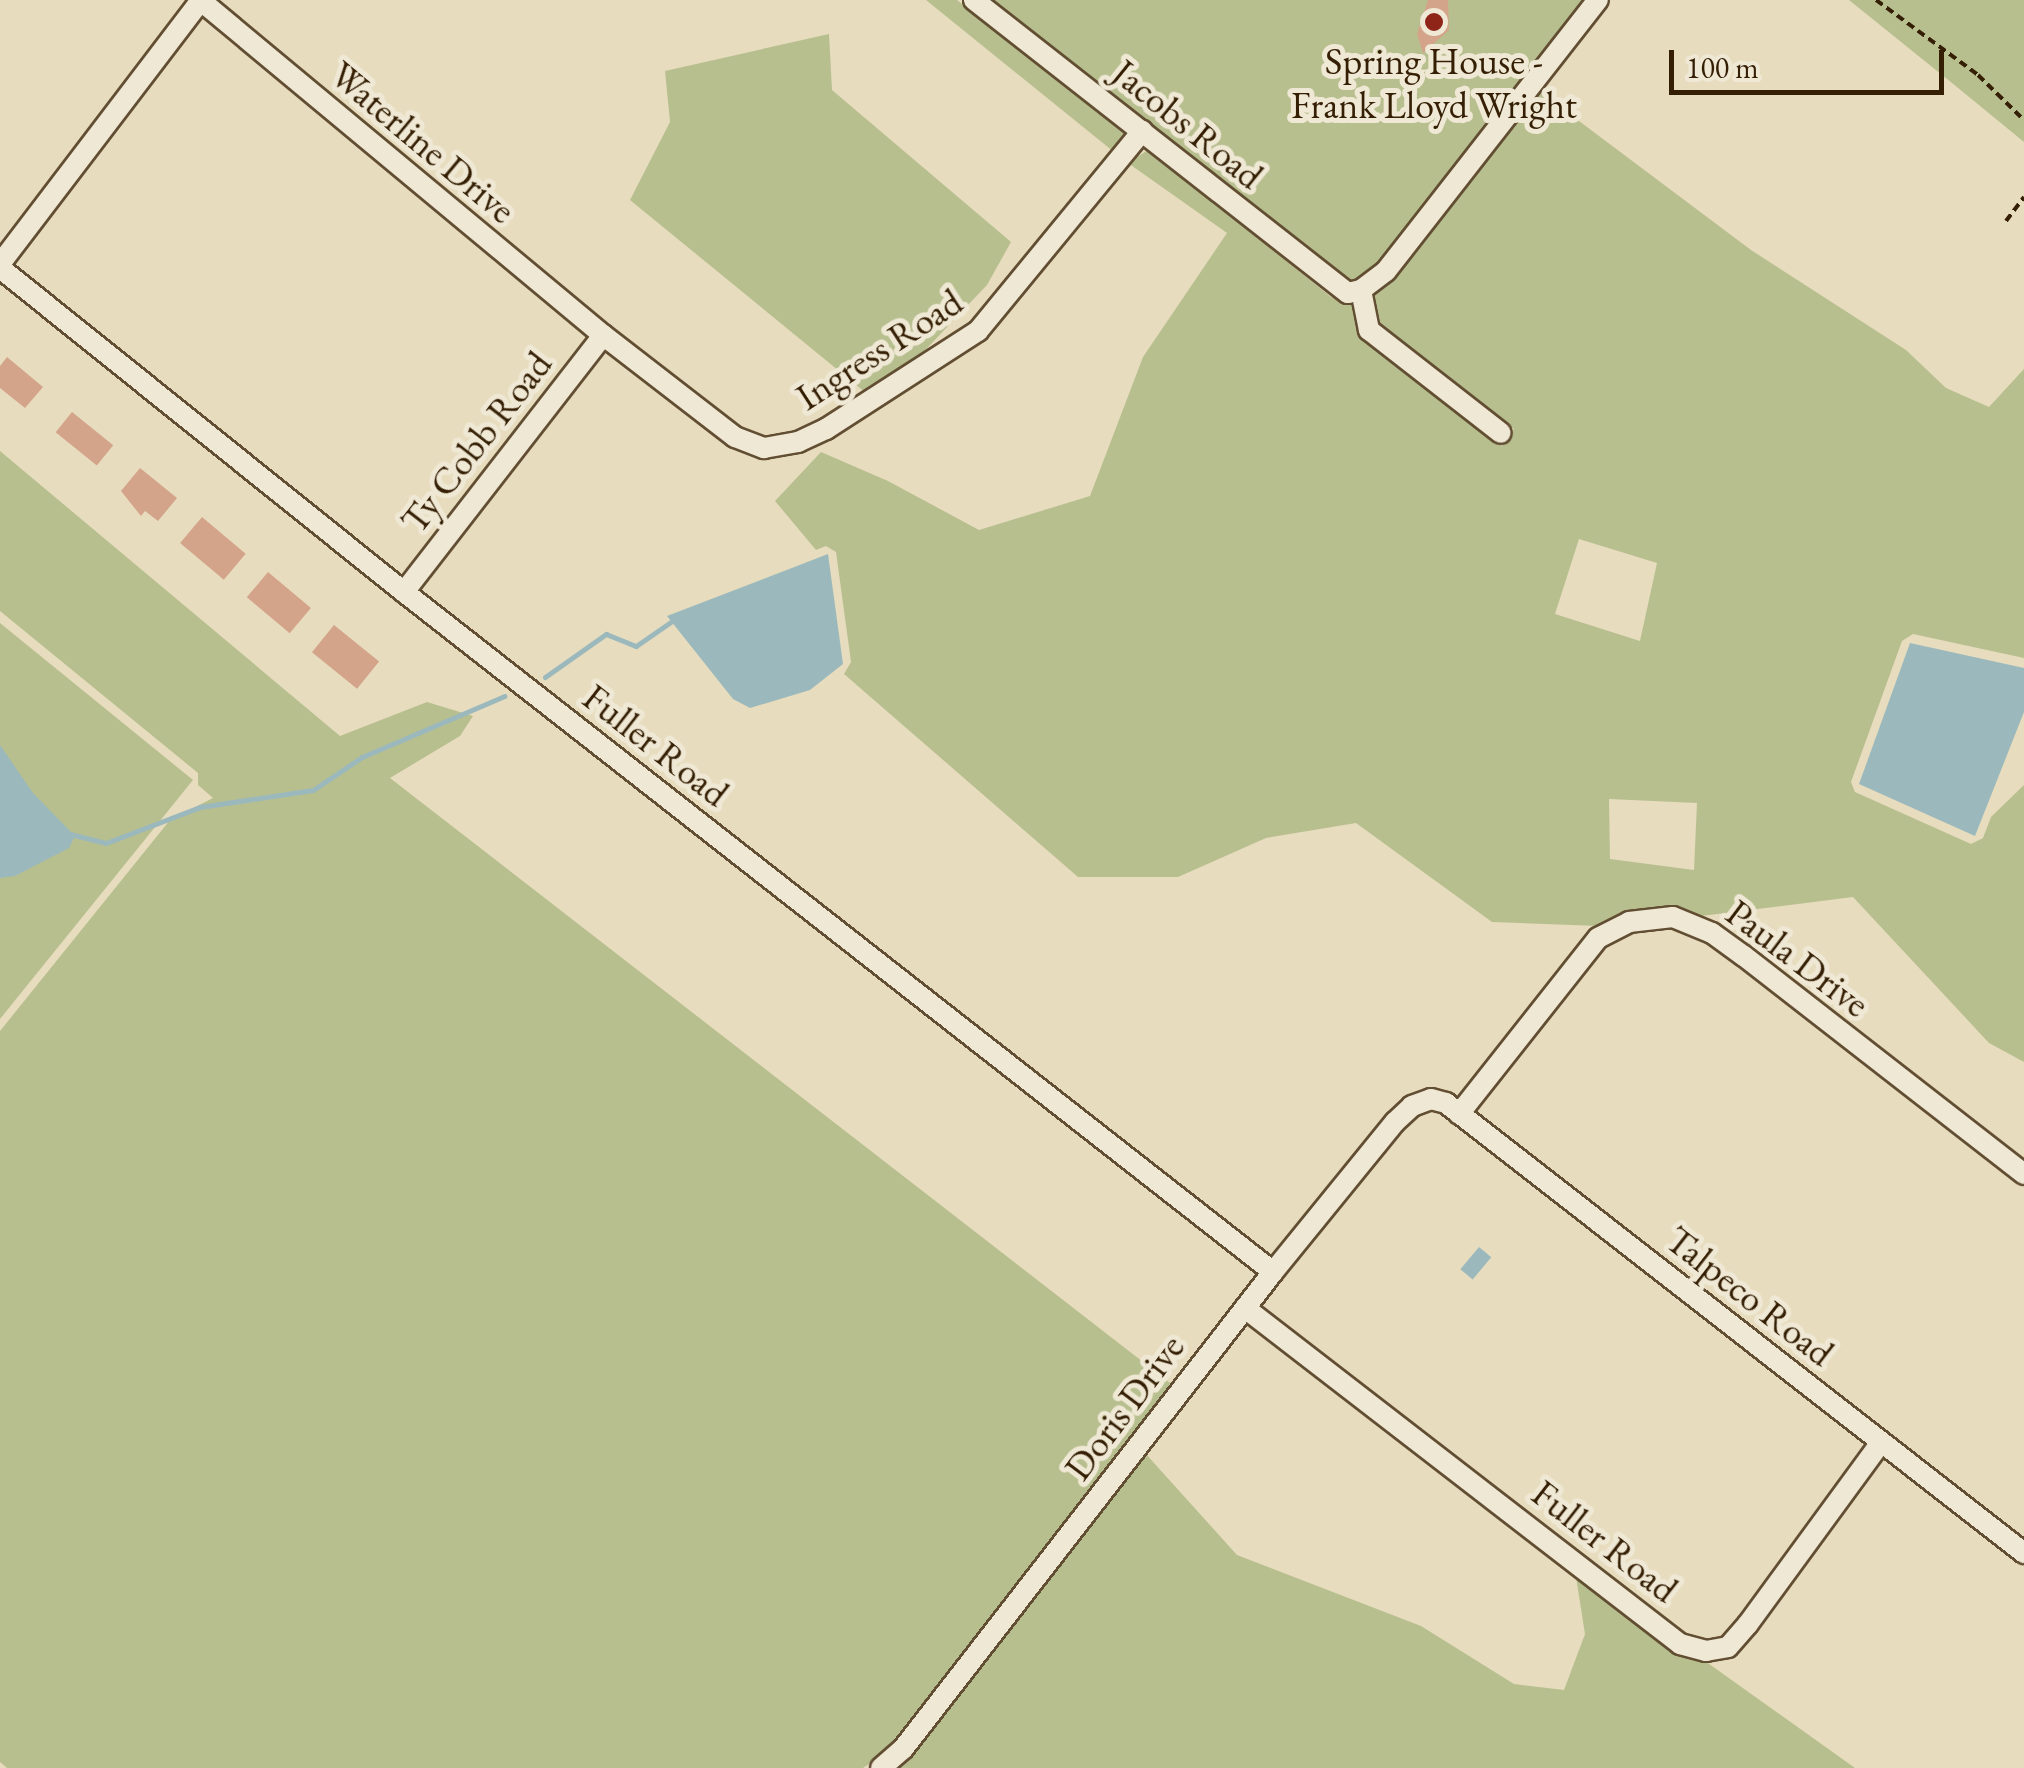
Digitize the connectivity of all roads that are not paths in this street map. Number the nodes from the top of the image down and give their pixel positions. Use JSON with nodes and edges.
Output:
{"nodes":[{"id":1,"x":201,"y":0,"type":"edge"},
{"id":2,"x":974,"y":0,"type":"edge"},
{"id":3,"x":1598,"y":0,"type":"edge"},
{"id":4,"x":1142,"y":131,"type":"junction"},
{"id":5,"x":0,"y":266,"type":"edge"},
{"id":6,"x":1361,"y":290,"type":"junction"},
{"id":7,"x":603,"y":335,"type":"junction"},
{"id":8,"x":1501,"y":433,"type":"dead end"},
{"id":9,"x":404,"y":592,"type":"junction"},
{"id":10,"x":1431,"y":1099,"type":"joint"},
{"id":11,"x":1459,"y":1114,"type":"junction"},
{"id":12,"x":2024,"y":1174,"type":"edge"},
{"id":13,"x":1272,"y":1272,"type":"junction"},
{"id":14,"x":1244,"y":1308,"type":"junction"},
{"id":15,"x":1881,"y":1442,"type":"junction"},
{"id":16,"x":2024,"y":1553,"type":"edge"},
{"id":17,"x":880,"y":1768,"type":"edge"}],
"edges":[{"from":1,"to":5,"type":"street"},
{"from":1,"to":7,"type":"street","name":"Waterline Drive"},
{"from":2,"to":4,"type":"street","name":"Jacobs Road"},
{"from":3,"to":6,"type":"street"},
{"from":4,"to":6,"type":"street","name":"Jacobs Road"},
{"from":4,"to":7,"type":"street","name":"Ingress Road"},
{"from":5,"to":9,"type":"street","name":"Fuller Road"},
{"from":6,"to":8,"type":"street"},
{"from":7,"to":9,"type":"street","name":"Ty Cobb Road"},
{"from":9,"to":13,"type":"street","name":"Fuller Road"},
{"from":10,"to":11,"type":"street","name":"Talpeco Road"},
{"from":10,"to":13,"type":"street","name":"Doris Drive"},
{"from":11,"to":12,"type":"street","name":"Paula Drive"},
{"from":11,"to":15,"type":"street","name":"Talpeco Road"},
{"from":13,"to":14,"type":"street","name":"Doris Drive"},
{"from":14,"to":15,"type":"street","name":"Fuller Road"},
{"from":14,"to":17,"type":"street","name":"Doris Drive"},
{"from":15,"to":16,"type":"street","name":"Talpeco Road"}]}
